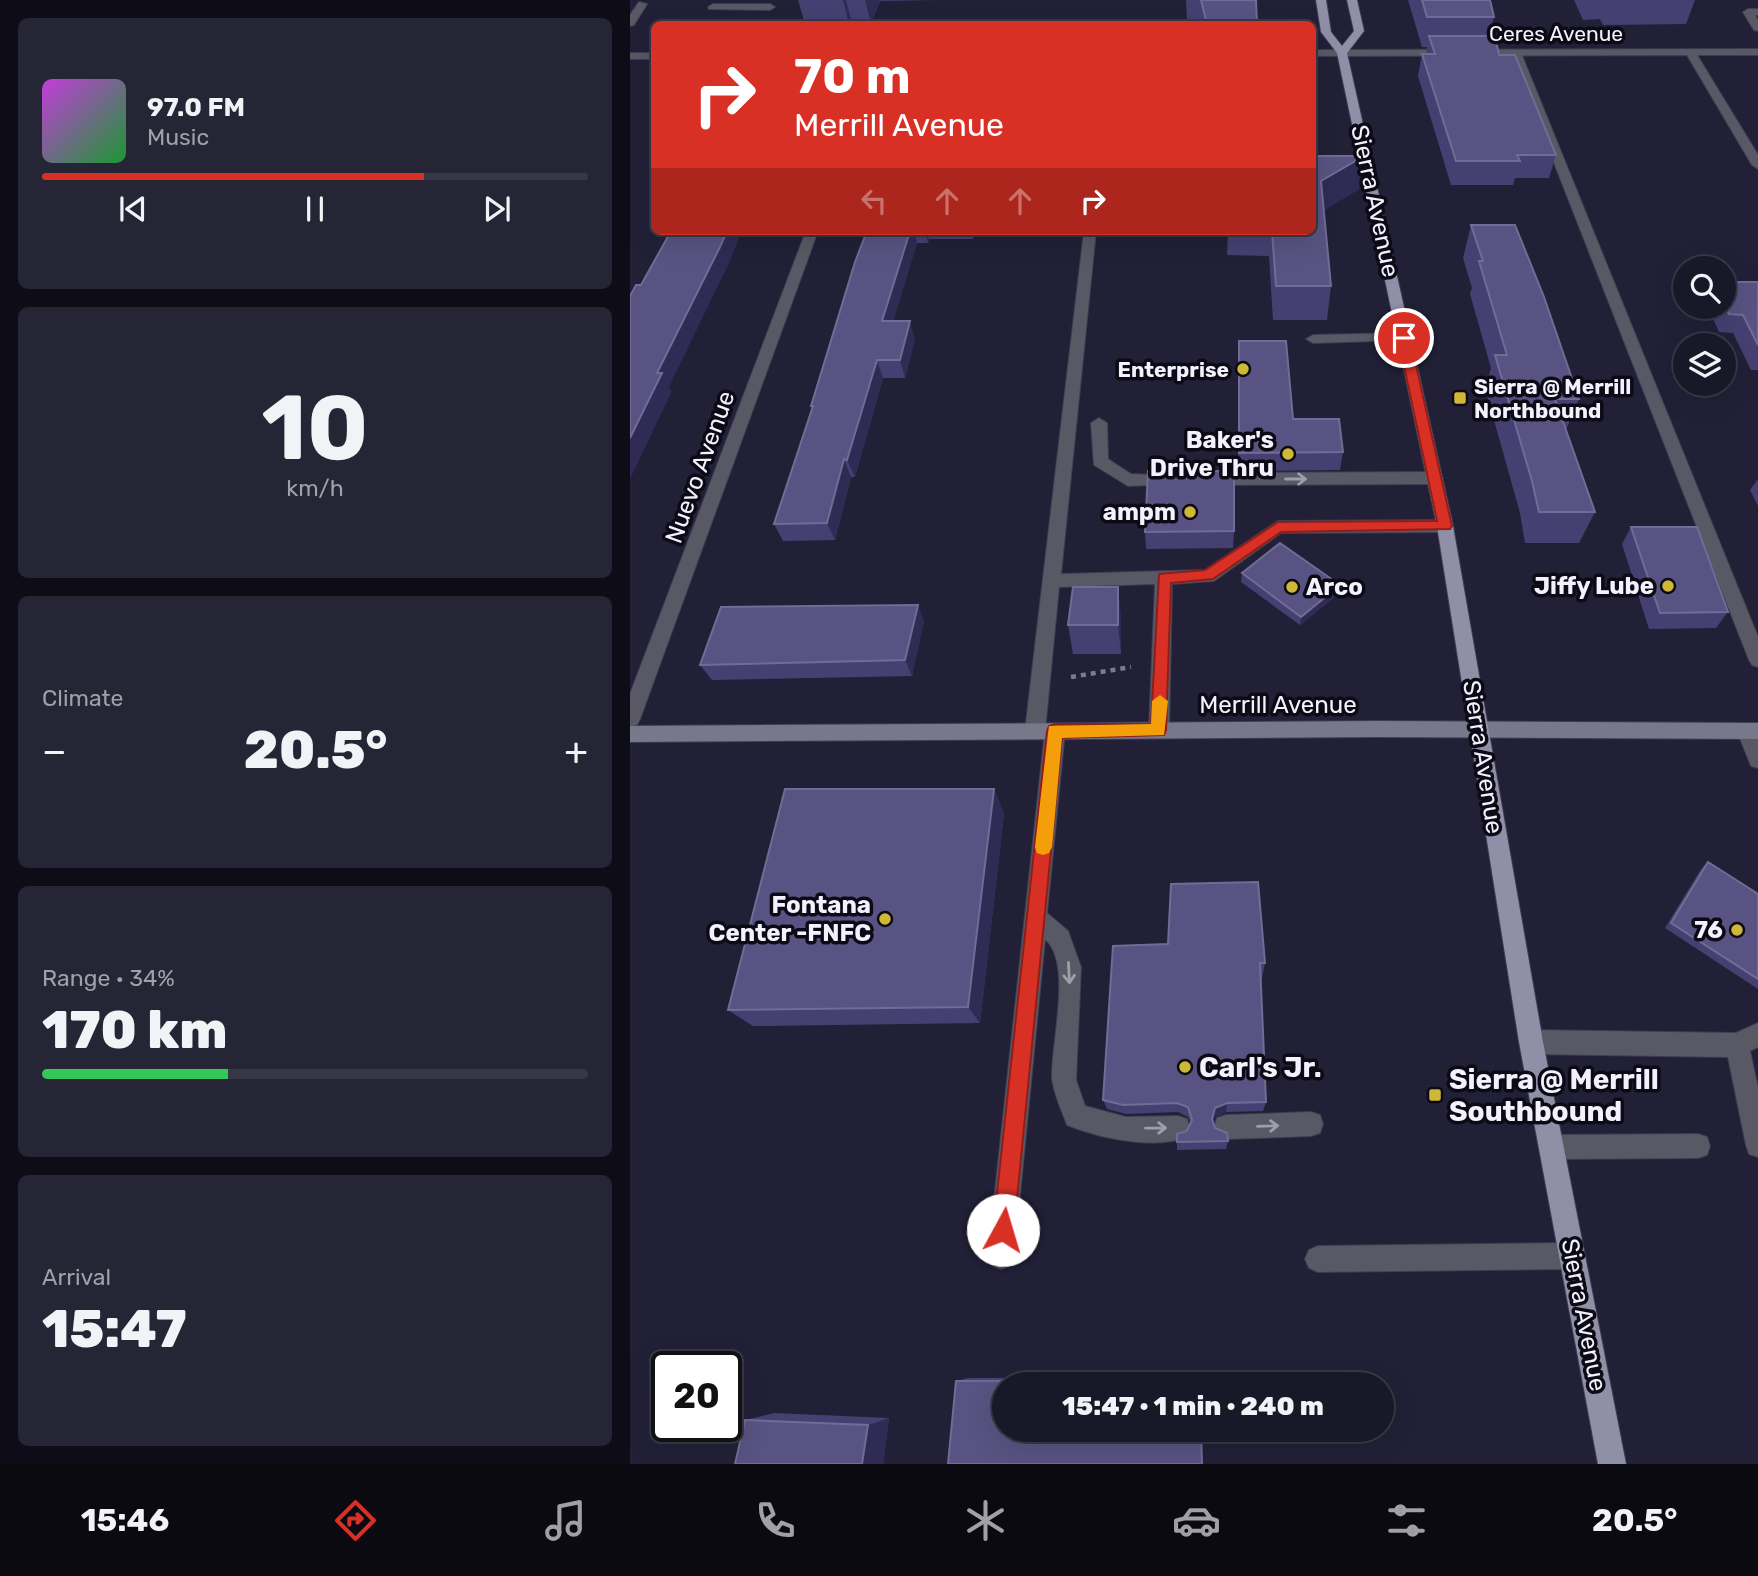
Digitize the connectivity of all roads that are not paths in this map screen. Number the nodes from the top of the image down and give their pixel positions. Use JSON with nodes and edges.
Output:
{"nodes":[{"id":1,"x":1321,"y":0,"type":"edge"},
{"id":2,"x":1352,"y":0,"type":"edge"},
{"id":3,"x":642,"y":4,"type":"dead end"},
{"id":4,"x":769,"y":7,"type":"dead end"},
{"id":5,"x":713,"y":8,"type":"edge"},
{"id":6,"x":1758,"y":12,"type":"edge"},
{"id":7,"x":630,"y":23,"type":"edge"},
{"id":8,"x":1758,"y":28,"type":"edge"},
{"id":9,"x":1690,"y":52,"type":"junction"},
{"id":10,"x":1758,"y":52,"type":"edge"},
{"id":11,"x":1342,"y":53,"type":"junction"},
{"id":12,"x":1516,"y":53,"type":"junction"},
{"id":13,"x":1316,"y":54,"type":"edge"},
{"id":14,"x":630,"y":56,"type":"edge"},
{"id":15,"x":651,"y":56,"type":"edge"},
{"id":16,"x":1758,"y":165,"type":"edge"},
{"id":17,"x":811,"y":235,"type":"edge"},
{"id":18,"x":1090,"y":235,"type":"edge"},
{"id":19,"x":1404,"y":338,"type":"junction"},
{"id":20,"x":1313,"y":339,"type":"dead end"},
{"id":21,"x":1099,"y":423,"type":"dead end"},
{"id":22,"x":1435,"y":478,"type":"junction"},
{"id":23,"x":1445,"y":526,"type":"junction"},
{"id":24,"x":1164,"y":578,"type":"junction"},
{"id":25,"x":1053,"y":581,"type":"junction"},
{"id":26,"x":1758,"y":660,"type":"edge"},
{"id":27,"x":630,"y":719,"type":"edge"},
{"id":28,"x":1478,"y":729,"type":"junction"},
{"id":29,"x":1158,"y":730,"type":"junction"},
{"id":30,"x":1045,"y":731,"type":"junction"},
{"id":31,"x":1753,"y":731,"type":"edge"},
{"id":32,"x":630,"y":734,"type":"edge"},
{"id":33,"x":1758,"y":760,"type":"edge"},
{"id":34,"x":1036,"y":917,"type":"junction"},
{"id":35,"x":1748,"y":1040,"type":"edge"},
{"id":36,"x":1531,"y":1042,"type":"junction"},
{"id":37,"x":1311,"y":1124,"type":"dead end"},
{"id":38,"x":1226,"y":1127,"type":"edge"},
{"id":39,"x":1178,"y":1128,"type":"edge"},
{"id":40,"x":1758,"y":1145,"type":"edge"},
{"id":41,"x":1698,"y":1146,"type":"dead end"},
{"id":42,"x":1552,"y":1147,"type":"junction"},
{"id":43,"x":1001,"y":1256,"type":"dead end"},
{"id":44,"x":1572,"y":1256,"type":"junction"},
{"id":45,"x":1318,"y":1259,"type":"dead end"},
{"id":46,"x":1612,"y":1464,"type":"edge"}],
"edges":[{"from":1,"to":11,"type":"main road","name":"Sierra Avenue"},
{"from":2,"to":11,"type":"main road"},
{"from":3,"to":7,"type":"street"},
{"from":4,"to":5,"type":"street"},
{"from":6,"to":8,"type":"street"},
{"from":9,"to":10,"type":"street","name":"Ceres Avenue"},
{"from":9,"to":12,"type":"street","name":"Ceres Avenue"},
{"from":9,"to":16,"type":"street"},
{"from":11,"to":12,"type":"street","name":"Ceres Avenue"},
{"from":11,"to":13,"type":"street","name":"Ceres Avenue"},
{"from":11,"to":19,"type":"main road","name":"Sierra Avenue"},
{"from":12,"to":26,"type":"street"},
{"from":14,"to":15,"type":"street"},
{"from":17,"to":27,"type":"street","name":"Nuevo Avenue"},
{"from":18,"to":25,"type":"street"},
{"from":19,"to":20,"type":"street"},
{"from":19,"to":22,"type":"main road","name":"Sierra Avenue"},
{"from":21,"to":22,"type":"street","one_way":true},
{"from":22,"to":23,"type":"main road","name":"Sierra Avenue"},
{"from":23,"to":24,"type":"street"},
{"from":23,"to":28,"type":"main road","name":"Sierra Avenue"},
{"from":24,"to":25,"type":"street"},
{"from":24,"to":29,"type":"street"},
{"from":25,"to":30,"type":"street"},
{"from":28,"to":29,"type":"main road","name":"Merrill Avenue"},
{"from":28,"to":31,"type":"main road","name":"Merrill Avenue"},
{"from":28,"to":36,"type":"main road","name":"Sierra Avenue"},
{"from":29,"to":30,"type":"main road","name":"Merrill Avenue"},
{"from":30,"to":32,"type":"main road","name":"Merrill Avenue"},
{"from":30,"to":34,"type":"street"},
{"from":31,"to":33,"type":"street"},
{"from":34,"to":39,"type":"street","one_way":true},
{"from":34,"to":43,"type":"street"},
{"from":35,"to":36,"type":"street"},
{"from":35,"to":40,"type":"street"},
{"from":36,"to":42,"type":"main road","name":"Sierra Avenue"},
{"from":38,"to":37,"type":"street","one_way":true},
{"from":41,"to":42,"type":"street"},
{"from":42,"to":44,"type":"main road","name":"Sierra Avenue"},
{"from":44,"to":45,"type":"street"},
{"from":44,"to":46,"type":"main road","name":"Sierra Avenue"}]}
